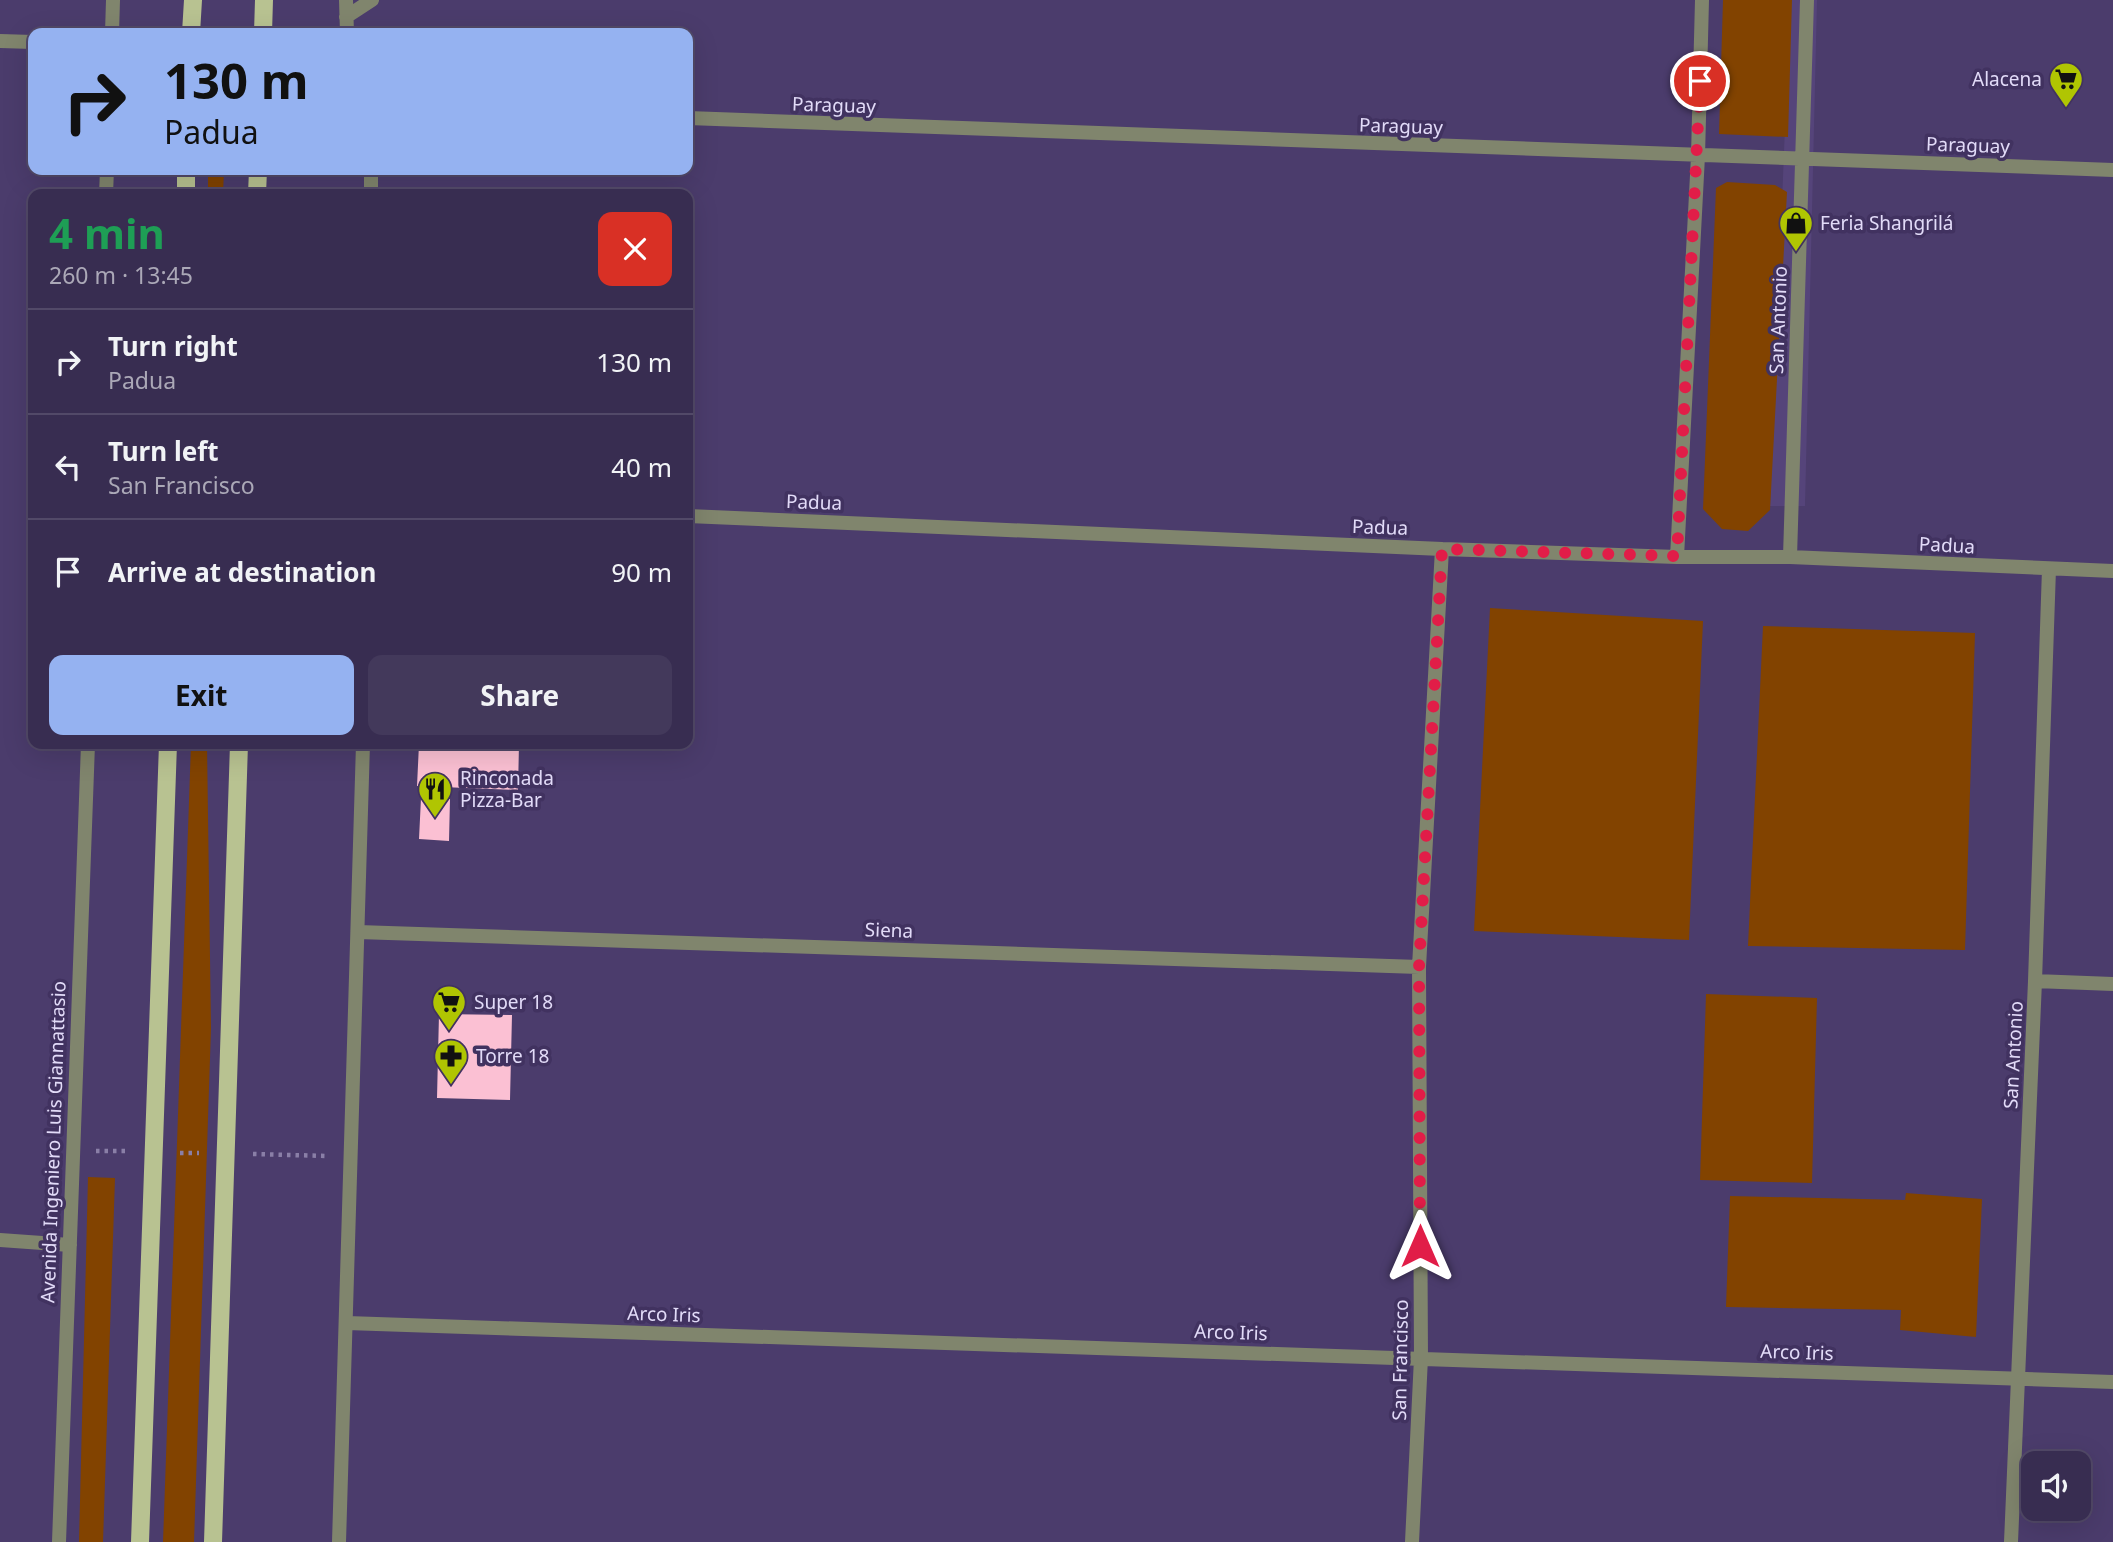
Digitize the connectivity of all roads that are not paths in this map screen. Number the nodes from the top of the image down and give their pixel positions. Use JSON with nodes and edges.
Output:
{"nodes":[{"id":1,"x":113,"y":0,"type":"edge"},
{"id":2,"x":192,"y":0,"type":"edge"},
{"id":3,"x":264,"y":0,"type":"edge"},
{"id":4,"x":346,"y":0,"type":"edge"},
{"id":5,"x":372,"y":0,"type":"edge"},
{"id":6,"x":1702,"y":0,"type":"edge"},
{"id":7,"x":1807,"y":0,"type":"edge"},
{"id":8,"x":346,"y":17,"type":"junction"},
{"id":9,"x":112,"y":28,"type":"edge"},
{"id":10,"x":191,"y":28,"type":"edge"},
{"id":11,"x":263,"y":28,"type":"edge"},
{"id":12,"x":347,"y":28,"type":"edge"},
{"id":13,"x":0,"y":41,"type":"edge"},
{"id":14,"x":28,"y":43,"type":"edge"},
{"id":15,"x":693,"y":118,"type":"edge"},
{"id":16,"x":1698,"y":156,"type":"junction"},
{"id":17,"x":1802,"y":159,"type":"junction"},
{"id":18,"x":2113,"y":170,"type":"edge"},
{"id":19,"x":693,"y":516,"type":"edge"},
{"id":20,"x":1442,"y":549,"type":"junction"},
{"id":21,"x":1677,"y":556,"type":"junction"},
{"id":22,"x":1790,"y":557,"type":"junction"},
{"id":23,"x":2049,"y":569,"type":"junction"},
{"id":24,"x":2113,"y":571,"type":"edge"},
{"id":25,"x":88,"y":749,"type":"edge"},
{"id":26,"x":167,"y":749,"type":"edge"},
{"id":27,"x":239,"y":749,"type":"edge"},
{"id":28,"x":363,"y":749,"type":"edge"},
{"id":29,"x":358,"y":932,"type":"junction"},
{"id":30,"x":1419,"y":967,"type":"junction"},
{"id":31,"x":2035,"y":981,"type":"junction"},
{"id":32,"x":2113,"y":984,"type":"edge"},
{"id":33,"x":0,"y":1240,"type":"edge"},
{"id":34,"x":70,"y":1245,"type":"junction"},
{"id":35,"x":347,"y":1323,"type":"junction"},
{"id":36,"x":1421,"y":1358,"type":"junction"},
{"id":37,"x":2017,"y":1379,"type":"junction"},
{"id":38,"x":2113,"y":1382,"type":"edge"},
{"id":39,"x":59,"y":1542,"type":"edge"},
{"id":40,"x":140,"y":1542,"type":"edge"},
{"id":41,"x":213,"y":1542,"type":"edge"},
{"id":42,"x":339,"y":1542,"type":"edge"},
{"id":43,"x":1412,"y":1542,"type":"edge"},
{"id":44,"x":2011,"y":1542,"type":"edge"}],
"edges":[{"from":1,"to":9,"type":"street"},
{"from":2,"to":10,"type":"main road"},
{"from":3,"to":11,"type":"main road"},
{"from":4,"to":8,"type":"street"},
{"from":5,"to":8,"type":"street"},
{"from":6,"to":16,"type":"street"},
{"from":7,"to":17,"type":"street","name":"San Antonio"},
{"from":8,"to":12,"type":"street"},
{"from":13,"to":14,"type":"street"},
{"from":15,"to":16,"type":"street","name":"Paraguay"},
{"from":16,"to":17,"type":"street","name":"Paraguay"},
{"from":16,"to":21,"type":"street"},
{"from":17,"to":18,"type":"street","name":"Paraguay"},
{"from":17,"to":22,"type":"street","name":"San Antonio"},
{"from":19,"to":20,"type":"street","name":"Padua"},
{"from":20,"to":21,"type":"street","name":"Padua"},
{"from":20,"to":30,"type":"street","name":"San Francisco"},
{"from":21,"to":22,"type":"street","name":"Padua"},
{"from":22,"to":23,"type":"street","name":"Padua"},
{"from":23,"to":24,"type":"street","name":"Padua"},
{"from":23,"to":31,"type":"street","name":"San Antonio"},
{"from":25,"to":34,"type":"street","name":"Avenida Ingeniero Luis Giannattasio"},
{"from":26,"to":40,"type":"main road"},
{"from":27,"to":41,"type":"main road"},
{"from":28,"to":29,"type":"street"},
{"from":29,"to":30,"type":"street","name":"Siena"},
{"from":29,"to":35,"type":"street"},
{"from":30,"to":36,"type":"street","name":"San Francisco"},
{"from":31,"to":32,"type":"street"},
{"from":31,"to":37,"type":"street","name":"San Antonio"},
{"from":33,"to":34,"type":"street"},
{"from":34,"to":39,"type":"street","name":"Avenida Ingeniero Luis Giannattasio"},
{"from":35,"to":36,"type":"street","name":"Arco Iris"},
{"from":35,"to":42,"type":"street"},
{"from":36,"to":37,"type":"street","name":"Arco Iris"},
{"from":36,"to":43,"type":"street","name":"San Francisco"},
{"from":37,"to":38,"type":"street","name":"Arco Iris"},
{"from":37,"to":44,"type":"street","name":"San Antonio"}]}
